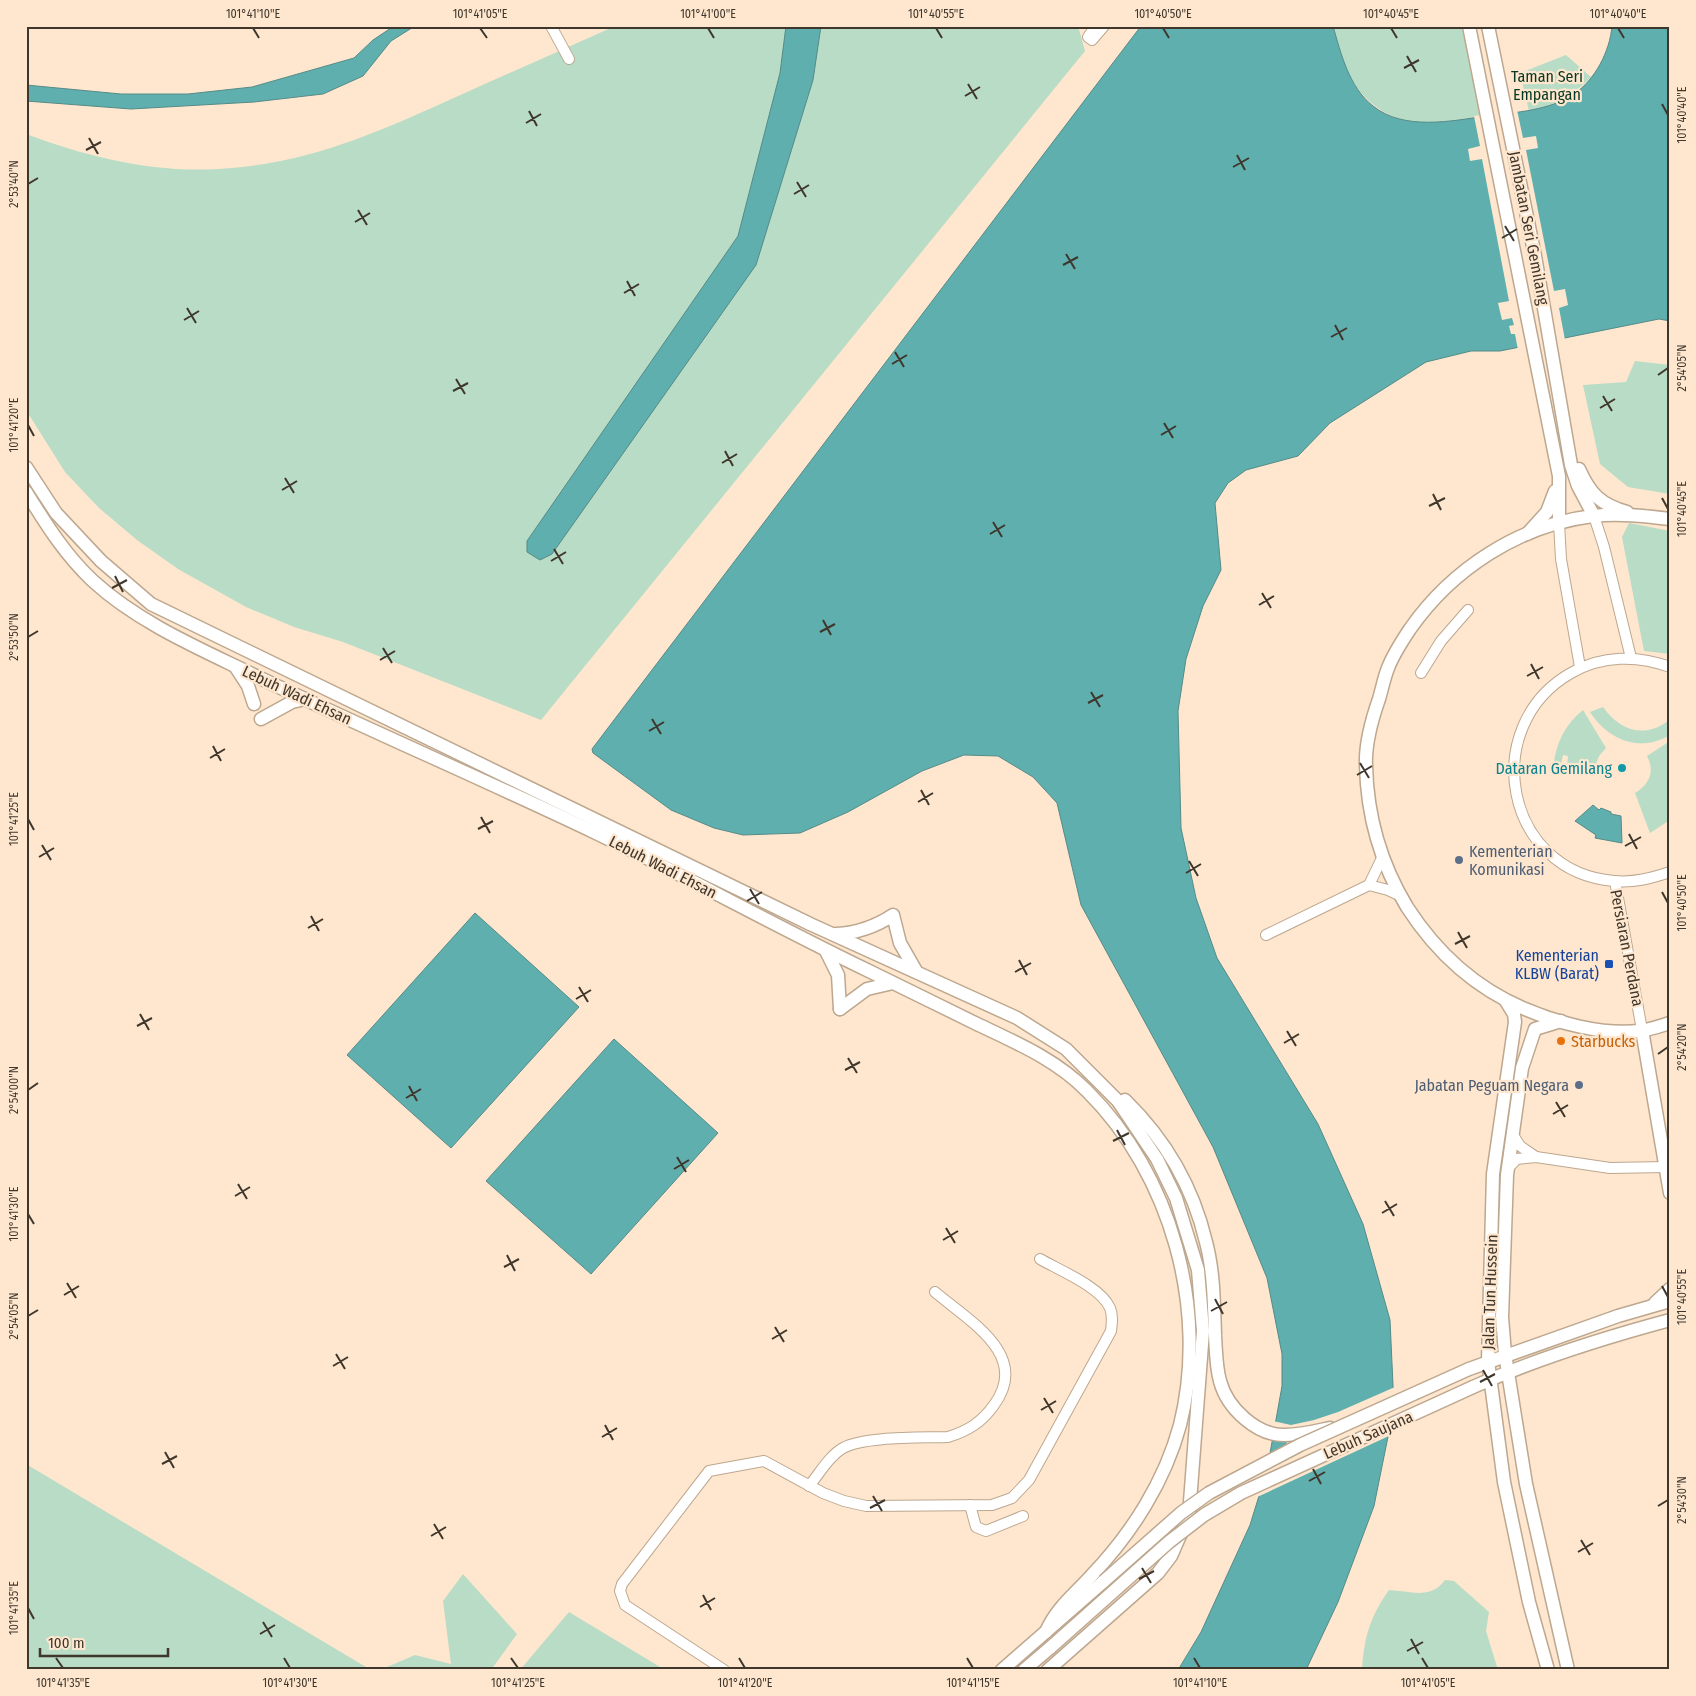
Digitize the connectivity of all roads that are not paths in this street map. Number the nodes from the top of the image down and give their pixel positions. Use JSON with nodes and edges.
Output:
{"nodes":[{"id":1,"x":1096,"y":26,"type":"edge"},
{"id":2,"x":1104,"y":26,"type":"edge"},
{"id":3,"x":1469,"y":26,"type":"edge"},
{"id":4,"x":1488,"y":26,"type":"edge"},
{"id":5,"x":551,"y":27,"type":"edge"},
{"id":6,"x":569,"y":59,"type":"dead end"},
{"id":7,"x":1569,"y":446,"type":"junction"},
{"id":8,"x":26,"y":467,"type":"edge"},
{"id":9,"x":1559,"y":476,"type":"junction"},
{"id":10,"x":26,"y":492,"type":"edge"},
{"id":11,"x":1594,"y":516,"type":"junction"},
{"id":12,"x":1643,"y":516,"type":"junction"},
{"id":13,"x":1670,"y":519,"type":"edge"},
{"id":14,"x":1559,"y":523,"type":"junction"},
{"id":15,"x":1525,"y":535,"type":"junction"},
{"id":16,"x":1468,"y":610,"type":"dead end"},
{"id":17,"x":1631,"y":658,"type":"junction"},
{"id":18,"x":235,"y":666,"type":"junction"},
{"id":19,"x":1670,"y":667,"type":"edge"},
{"id":20,"x":1580,"y":668,"type":"junction"},
{"id":21,"x":1421,"y":673,"type":"dead end"},
{"id":22,"x":305,"y":700,"type":"junction"},
{"id":23,"x":254,"y":704,"type":"dead end"},
{"id":24,"x":261,"y":719,"type":"dead end"},
{"id":25,"x":1383,"y":856,"type":"junction"},
{"id":26,"x":1670,"y":872,"type":"edge"},
{"id":27,"x":1615,"y":882,"type":"junction"},
{"id":28,"x":1370,"y":885,"type":"junction"},
{"id":29,"x":1401,"y":896,"type":"junction"},
{"id":30,"x":834,"y":935,"type":"junction"},
{"id":31,"x":1266,"y":935,"type":"dead end"},
{"id":32,"x":826,"y":951,"type":"junction"},
{"id":33,"x":916,"y":972,"type":"junction"},
{"id":34,"x":893,"y":983,"type":"junction"},
{"id":35,"x":1506,"y":1001,"type":"junction"},
{"id":36,"x":1561,"y":1021,"type":"junction"},
{"id":37,"x":1670,"y":1023,"type":"edge"},
{"id":38,"x":1642,"y":1030,"type":"junction"},
{"id":39,"x":1111,"y":1094,"type":"junction"},
{"id":40,"x":1513,"y":1135,"type":"junction"},
{"id":41,"x":1536,"y":1157,"type":"junction"},
{"id":42,"x":1666,"y":1167,"type":"junction"},
{"id":43,"x":1508,"y":1168,"type":"junction"},
{"id":44,"x":1670,"y":1193,"type":"edge"},
{"id":45,"x":1040,"y":1259,"type":"dead end"},
{"id":46,"x":1670,"y":1290,"type":"edge"},
{"id":47,"x":935,"y":1292,"type":"dead end"},
{"id":48,"x":1670,"y":1301,"type":"edge"},
{"id":49,"x":1653,"y":1305,"type":"junction"},
{"id":50,"x":1666,"y":1324,"type":"edge"},
{"id":51,"x":1505,"y":1354,"type":"junction"},
{"id":52,"x":1488,"y":1361,"type":"junction"},
{"id":53,"x":1508,"y":1372,"type":"junction"},
{"id":54,"x":1491,"y":1379,"type":"junction"},
{"id":55,"x":1342,"y":1425,"type":"junction"},
{"id":56,"x":810,"y":1486,"type":"junction"},
{"id":57,"x":970,"y":1505,"type":"junction"},
{"id":58,"x":1023,"y":1516,"type":"dead end"},
{"id":59,"x":1099,"y":1578,"type":"junction"},
{"id":60,"x":724,"y":1670,"type":"edge"},
{"id":61,"x":1002,"y":1670,"type":"edge"},
{"id":62,"x":1024,"y":1670,"type":"edge"},
{"id":63,"x":1048,"y":1670,"type":"edge"},
{"id":64,"x":1548,"y":1670,"type":"edge"},
{"id":65,"x":1568,"y":1670,"type":"edge"}],
"edges":[{"from":1,"to":2,"type":"street"},
{"from":3,"to":9,"type":"main road","name":"Jambatan Seri Gemilang"},
{"from":4,"to":7,"type":"main road","name":"Jambatan Seri Gemilang"},
{"from":5,"to":6,"type":"street"},
{"from":7,"to":11,"type":"main road"},
{"from":7,"to":12,"type":"main road"},
{"from":8,"to":30,"type":"main road","name":"Lebuh Wadi Ehsan"},
{"from":9,"to":14,"type":"main road"},
{"from":9,"to":15,"type":"main road"},
{"from":10,"to":18,"type":"main road","name":"Lebuh Wadi Ehsan"},
{"from":11,"to":12,"type":"main road"},
{"from":11,"to":14,"type":"main road"},
{"from":11,"to":17,"type":"street"},
{"from":12,"to":13,"type":"main road"},
{"from":14,"to":15,"type":"main road"},
{"from":14,"to":20,"type":"street"},
{"from":15,"to":25,"type":"main road"},
{"from":16,"to":21,"type":"street"},
{"from":17,"to":19,"type":"street"},
{"from":17,"to":20,"type":"street"},
{"from":18,"to":22,"type":"main road","name":"Lebuh Wadi Ehsan"},
{"from":18,"to":23,"type":"main road"},
{"from":20,"to":27,"type":"street"},
{"from":22,"to":24,"type":"main road"},
{"from":22,"to":32,"type":"main road","name":"Lebuh Wadi Ehsan"},
{"from":25,"to":28,"type":"street"},
{"from":25,"to":29,"type":"main road"},
{"from":26,"to":27,"type":"street"},
{"from":27,"to":38,"type":"street","name":"Persiaran Perdana"},
{"from":28,"to":29,"type":"street"},
{"from":28,"to":31,"type":"street"},
{"from":29,"to":35,"type":"main road"},
{"from":30,"to":33,"type":"main road","name":"Lebuh Wadi Ehsan"},
{"from":30,"to":33,"type":"main road"},
{"from":32,"to":34,"type":"main road","name":"Lebuh Wadi Ehsan"},
{"from":32,"to":34,"type":"main road"},
{"from":33,"to":39,"type":"main road","name":"Lebuh Wadi Ehsan"},
{"from":34,"to":59,"type":"main road","name":"Lebuh Wadi Ehsan"},
{"from":35,"to":36,"type":"main road"},
{"from":35,"to":52,"type":"main road","name":"Jalan Tun Hussein"},
{"from":36,"to":38,"type":"main road"},
{"from":36,"to":40,"type":"main road","name":"Jalan Tun Hussein"},
{"from":37,"to":38,"type":"main road"},
{"from":38,"to":42,"type":"main road","name":"Persiaran Perdana"},
{"from":39,"to":55,"type":"main road"},
{"from":39,"to":63,"type":"main road"},
{"from":40,"to":41,"type":"street"},
{"from":40,"to":43,"type":"main road","name":"Jalan Tun Hussein"},
{"from":41,"to":42,"type":"street"},
{"from":41,"to":43,"type":"street"},
{"from":42,"to":44,"type":"main road","name":"Persiaran Perdana"},
{"from":43,"to":51,"type":"main road","name":"Jalan Tun Hussein"},
{"from":45,"to":57,"type":"street"},
{"from":46,"to":49,"type":"main road"},
{"from":47,"to":56,"type":"street"},
{"from":48,"to":49,"type":"main road","name":"Lebuh Saujana"},
{"from":49,"to":51,"type":"main road","name":"Lebuh Saujana"},
{"from":50,"to":53,"type":"main road","name":"Lebuh Saujana"},
{"from":51,"to":52,"type":"main road","name":"Lebuh Saujana"},
{"from":51,"to":53,"type":"main road","name":"Jalan Tun Hussein"},
{"from":52,"to":54,"type":"main road","name":"Jalan Tun Hussein"},
{"from":52,"to":55,"type":"main road","name":"Lebuh Saujana","bridge":true},
{"from":53,"to":54,"type":"main road","name":"Lebuh Saujana"},
{"from":53,"to":65,"type":"main road","name":"Jalan Tun Hussein"},
{"from":54,"to":62,"type":"main road","name":"Lebuh Saujana","bridge":true},
{"from":54,"to":64,"type":"main road","name":"Jalan Tun Hussein"},
{"from":55,"to":59,"type":"main road","name":"Lebuh Saujana","bridge":true},
{"from":56,"to":57,"type":"street"},
{"from":56,"to":60,"type":"street"},
{"from":57,"to":58,"type":"street"},
{"from":59,"to":61,"type":"main road"}]}
